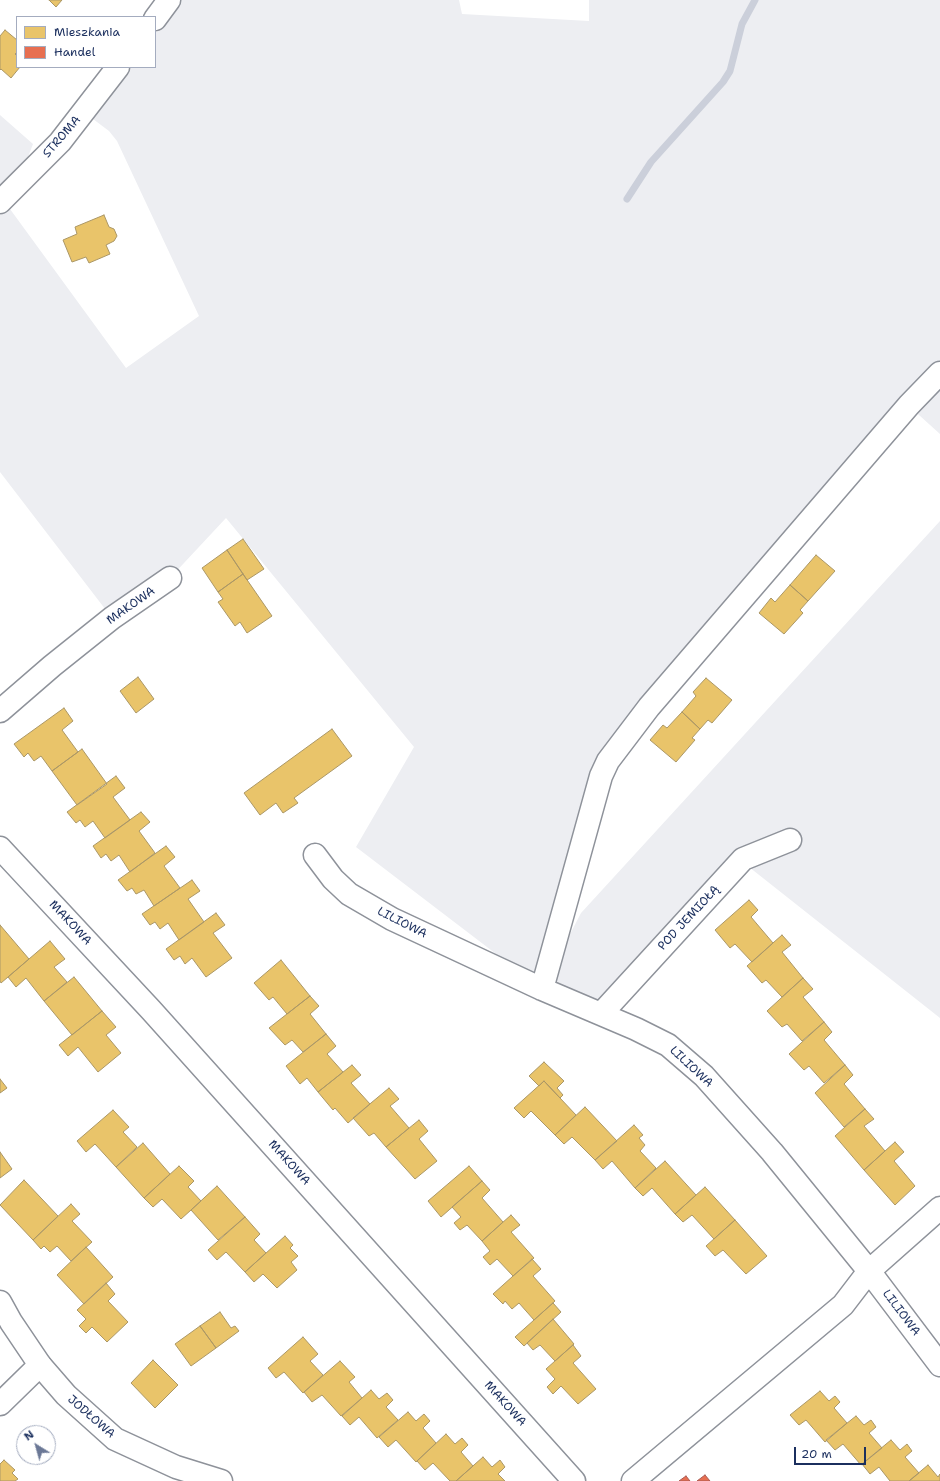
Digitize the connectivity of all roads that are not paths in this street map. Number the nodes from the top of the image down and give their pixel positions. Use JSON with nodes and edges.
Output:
{"nodes":[{"id":1,"x":169,"y":0,"type":"edge"},
{"id":2,"x":156,"y":18,"type":"edge"},
{"id":3,"x":117,"y":68,"type":"edge"},
{"id":4,"x":0,"y":202,"type":"edge"},
{"id":5,"x":940,"y":373,"type":"edge"},
{"id":6,"x":170,"y":578,"type":"dead end"},
{"id":7,"x":0,"y":711,"type":"edge"},
{"id":8,"x":790,"y":840,"type":"dead end"},
{"id":9,"x":0,"y":848,"type":"edge"},
{"id":10,"x":315,"y":854,"type":"dead end"},
{"id":11,"x":542,"y":989,"type":"junction"},
{"id":12,"x":602,"y":1014,"type":"junction"},
{"id":13,"x":940,"y":1208,"type":"edge"},
{"id":14,"x":869,"y":1271,"type":"junction"},
{"id":15,"x":0,"y":1302,"type":"edge"},
{"id":16,"x":40,"y":1365,"type":"junction"},
{"id":17,"x":940,"y":1365,"type":"edge"},
{"id":18,"x":0,"y":1404,"type":"edge"},
{"id":19,"x":221,"y":1481,"type":"edge"},
{"id":20,"x":574,"y":1481,"type":"edge"},
{"id":21,"x":633,"y":1481,"type":"edge"}],
"edges":[{"from":1,"to":2,"type":"street"},
{"from":3,"to":4,"type":"street","name":"STROMA"},
{"from":5,"to":11,"type":"street"},
{"from":6,"to":7,"type":"street","name":"MAKOWA"},
{"from":8,"to":12,"type":"street","name":"POD JEMIOŁĄ"},
{"from":9,"to":20,"type":"street","name":"MAKOWA"},
{"from":10,"to":11,"type":"street","name":"LILIOWA"},
{"from":11,"to":12,"type":"street","name":"LILIOWA"},
{"from":12,"to":14,"type":"street","name":"LILIOWA"},
{"from":13,"to":14,"type":"street"},
{"from":14,"to":17,"type":"street","name":"LILIOWA"},
{"from":14,"to":21,"type":"street"},
{"from":15,"to":16,"type":"street","name":"JODŁOWA"},
{"from":16,"to":18,"type":"street"},
{"from":16,"to":19,"type":"street","name":"JODŁOWA"}]}
